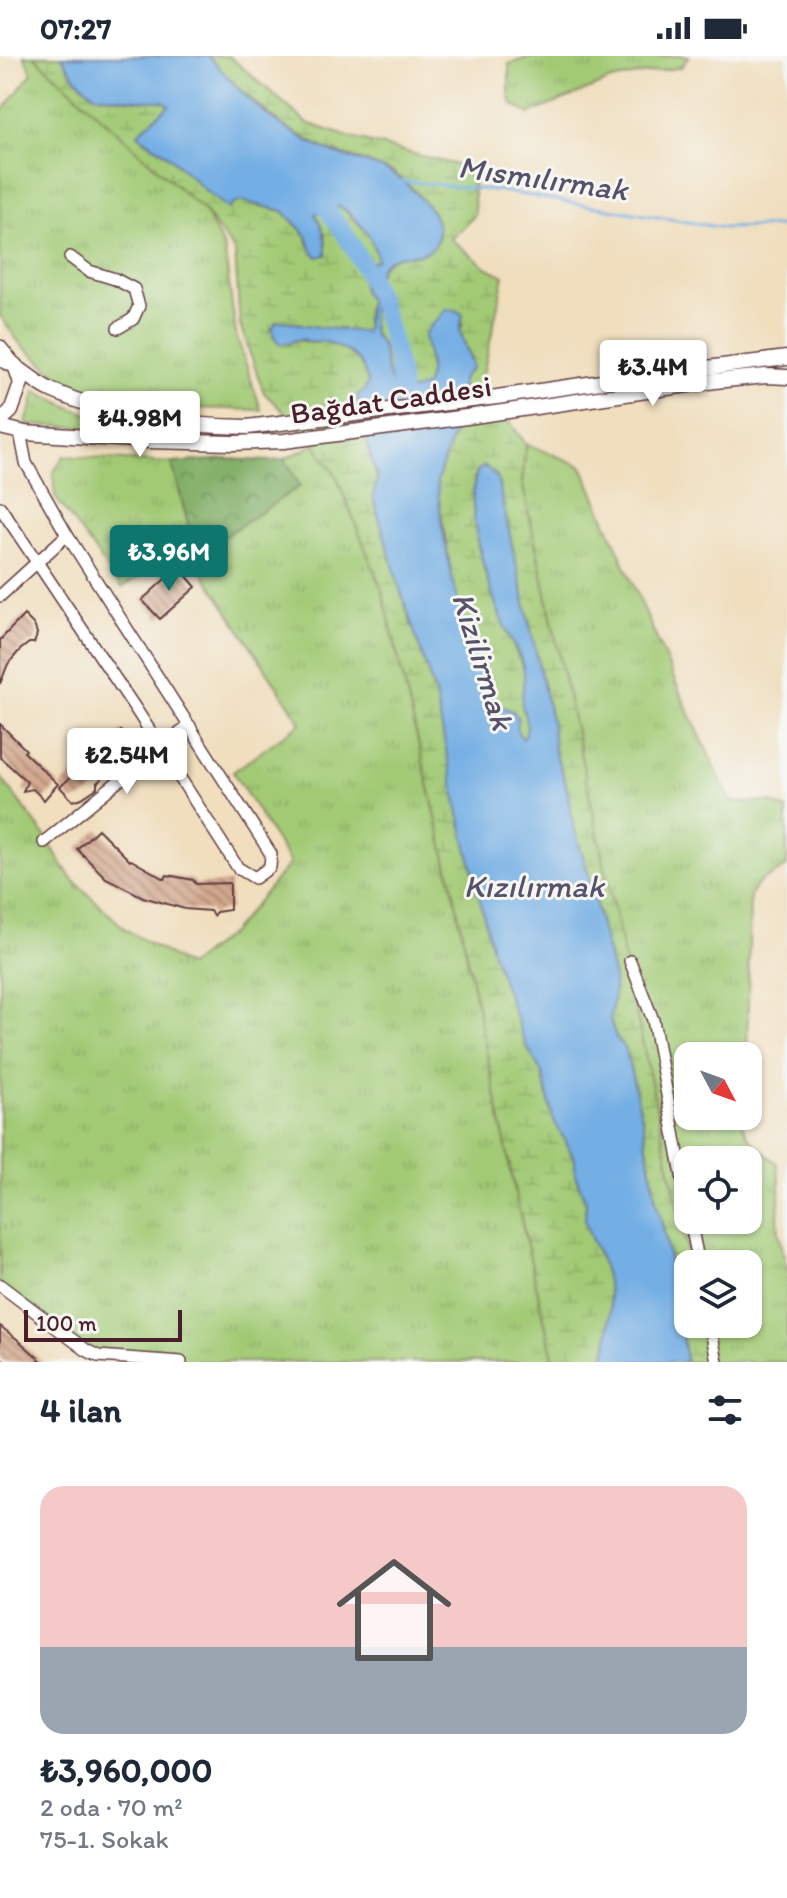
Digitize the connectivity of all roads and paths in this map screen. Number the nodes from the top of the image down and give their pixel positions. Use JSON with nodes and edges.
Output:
{"nodes":[{"id":1,"x":70,"y":257,"type":"dead end"},
{"id":2,"x":118,"y":328,"type":"dead end"},
{"id":3,"x":0,"y":346,"type":"edge"},
{"id":4,"x":787,"y":358,"type":"edge"},
{"id":5,"x":0,"y":359,"type":"edge"},
{"id":6,"x":15,"y":364,"type":"junction"},
{"id":7,"x":787,"y":377,"type":"edge"},
{"id":8,"x":0,"y":424,"type":"edge"},
{"id":9,"x":20,"y":432,"type":"junction"},
{"id":10,"x":0,"y":507,"type":"edge"},
{"id":11,"x":67,"y":535,"type":"junction"},
{"id":12,"x":36,"y":561,"type":"junction"},
{"id":13,"x":0,"y":596,"type":"edge"},
{"id":14,"x":190,"y":726,"type":"junction"},
{"id":15,"x":160,"y":747,"type":"junction"},
{"id":16,"x":44,"y":842,"type":"dead end"},
{"id":17,"x":630,"y":961,"type":"dead end"},
{"id":18,"x":677,"y":1146,"type":"edge"},
{"id":19,"x":0,"y":1285,"type":"edge"},
{"id":20,"x":713,"y":1338,"type":"edge"},
{"id":21,"x":96,"y":1359,"type":"edge"},
{"id":22,"x":181,"y":1362,"type":"edge"},
{"id":23,"x":717,"y":1362,"type":"edge"}],
"edges":[{"from":1,"to":2,"type":"street"},
{"from":3,"to":6,"type":"street"},
{"from":4,"to":6,"type":"main road","name":"Bağdat Caddesi"},
{"from":5,"to":6,"type":"main road","name":"Bağdat Caddesi"},
{"from":6,"to":8,"type":"main road"},
{"from":7,"to":9,"type":"main road","name":"Bağdat Caddesi"},
{"from":8,"to":9,"type":"main road","name":"Bağdat Caddesi"},
{"from":9,"to":11,"type":"street"},
{"from":10,"to":12,"type":"street"},
{"from":11,"to":12,"type":"street"},
{"from":11,"to":14,"type":"street"},
{"from":12,"to":13,"type":"street"},
{"from":12,"to":15,"type":"street"},
{"from":14,"to":15,"type":"street"},
{"from":14,"to":15,"type":"street"},
{"from":15,"to":16,"type":"street"},
{"from":17,"to":18,"type":"street"},
{"from":19,"to":21,"type":"street"},
{"from":20,"to":23,"type":"street"},
{"from":21,"to":22,"type":"street"}]}
